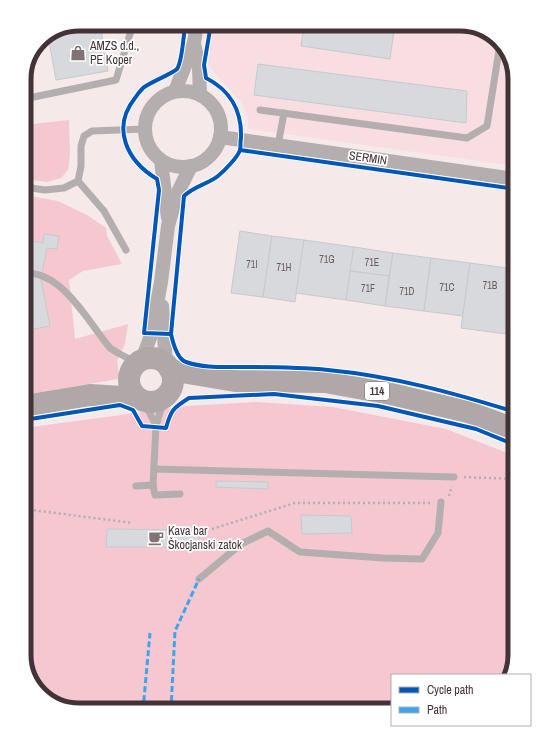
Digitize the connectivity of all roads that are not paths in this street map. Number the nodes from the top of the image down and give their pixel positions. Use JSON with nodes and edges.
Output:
{"nodes":[{"id":1,"x":131,"y":31,"type":"edge"},
{"id":2,"x":196,"y":31,"type":"edge"},
{"id":3,"x":194,"y":43,"type":"junction"},
{"id":4,"x":499,"y":51,"type":"edge"},
{"id":5,"x":175,"y":91,"type":"junction"},
{"id":6,"x":200,"y":95,"type":"junction"},
{"id":7,"x":31,"y":98,"type":"edge"},
{"id":8,"x":260,"y":110,"type":"dead end"},
{"id":9,"x":284,"y":113,"type":"junction"},
{"id":10,"x":145,"y":129,"type":"junction"},
{"id":11,"x":220,"y":137,"type":"junction"},
{"id":12,"x":278,"y":145,"type":"junction"},
{"id":13,"x":162,"y":161,"type":"junction"},
{"id":14,"x":191,"y":166,"type":"junction"},
{"id":15,"x":508,"y":178,"type":"edge"},
{"id":16,"x":78,"y":180,"type":"junction"},
{"id":17,"x":31,"y":188,"type":"edge"},
{"id":18,"x":168,"y":226,"type":"junction"},
{"id":19,"x":126,"y":250,"type":"dead end"},
{"id":20,"x":31,"y":274,"type":"edge"},
{"id":21,"x":161,"y":282,"type":"junction"},
{"id":22,"x":136,"y":366,"type":"junction"},
{"id":23,"x":168,"y":367,"type":"junction"},
{"id":24,"x":235,"y":381,"type":"junction"},
{"id":25,"x":90,"y":395,"type":"junction"},
{"id":26,"x":153,"y":398,"type":"junction"},
{"id":27,"x":31,"y":405,"type":"edge"},
{"id":28,"x":156,"y":426,"type":"junction"},
{"id":29,"x":508,"y":426,"type":"edge"},
{"id":30,"x":154,"y":469,"type":"junction"},
{"id":31,"x":454,"y":477,"type":"road end"},
{"id":32,"x":136,"y":486,"type":"dead end"},
{"id":33,"x":153,"y":486,"type":"junction"},
{"id":34,"x":180,"y":494,"type":"dead end"},
{"id":35,"x":441,"y":502,"type":"road end"},
{"id":36,"x":199,"y":579,"type":"dead end"}],
"edges":[{"from":1,"to":7,"type":"lane"},
{"from":2,"to":3,"type":"street"},
{"from":3,"to":5,"type":"street"},
{"from":3,"to":6,"type":"street"},
{"from":4,"to":9,"type":"lane"},
{"from":5,"to":6,"type":"street"},
{"from":5,"to":10,"type":"street"},
{"from":6,"to":11,"type":"street"},
{"from":8,"to":9,"type":"lane"},
{"from":9,"to":12,"type":"lane"},
{"from":10,"to":13,"type":"street"},
{"from":10,"to":16,"type":"lane"},
{"from":11,"to":12,"type":"street","name":"SERMIN"},
{"from":11,"to":14,"type":"street"},
{"from":12,"to":15,"type":"street","name":"SERMIN"},
{"from":13,"to":14,"type":"street"},
{"from":13,"to":18,"type":"street"},
{"from":14,"to":18,"type":"street"},
{"from":16,"to":17,"type":"lane"},
{"from":16,"to":19,"type":"lane"},
{"from":18,"to":21,"type":"street"},
{"from":20,"to":22,"type":"lane"},
{"from":21,"to":22,"type":"street"},
{"from":21,"to":23,"type":"street"},
{"from":22,"to":23,"type":"main road","number":"114"},
{"from":22,"to":25,"type":"main road","number":"114"},
{"from":22,"to":26,"type":"main road"},
{"from":23,"to":24,"type":"main road","number":"114"},
{"from":23,"to":26,"type":"main road"},
{"from":24,"to":26,"type":"main road","number":"114"},
{"from":24,"to":29,"type":"main road","number":"114"},
{"from":25,"to":26,"type":"main road","number":"114"},
{"from":25,"to":27,"type":"main road","number":"114"},
{"from":26,"to":28,"type":"lane"},
{"from":26,"to":28,"type":"lane"},
{"from":28,"to":30,"type":"lane"},
{"from":30,"to":31,"type":"lane"},
{"from":30,"to":33,"type":"lane"},
{"from":32,"to":33,"type":"lane"},
{"from":33,"to":34,"type":"lane"},
{"from":35,"to":36,"type":"lane"}]}
